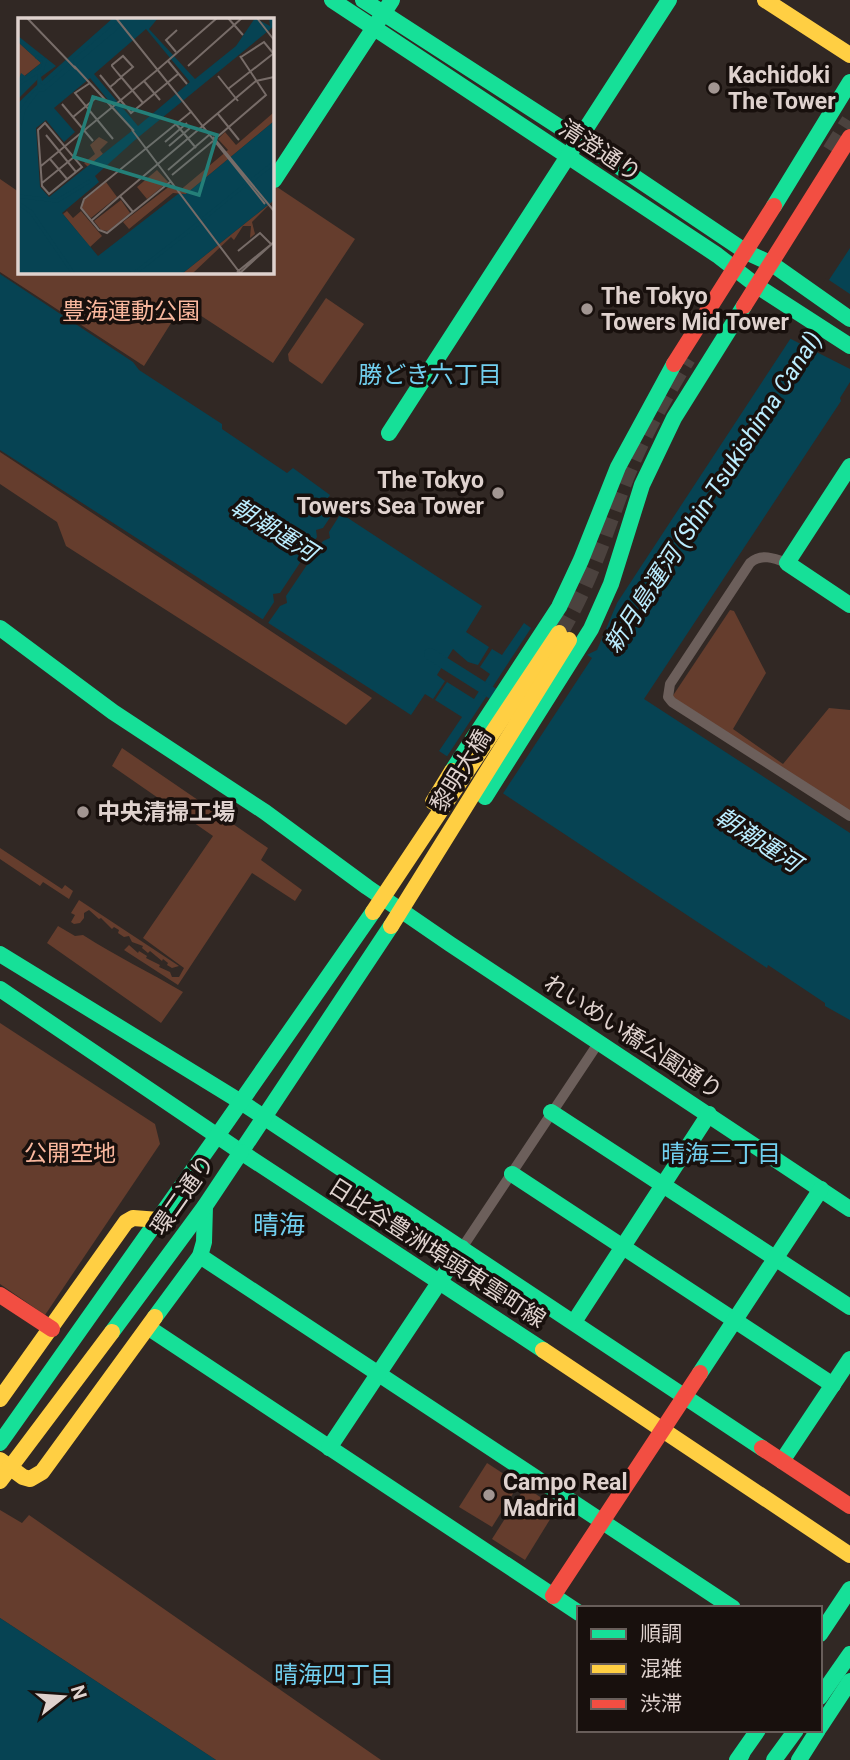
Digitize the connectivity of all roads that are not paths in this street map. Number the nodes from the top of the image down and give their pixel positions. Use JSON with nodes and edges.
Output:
{"nodes":[{"id":1,"x":332,"y":0,"type":"edge"},
{"id":2,"x":363,"y":0,"type":"edge"},
{"id":3,"x":669,"y":0,"type":"edge"},
{"id":4,"x":765,"y":0,"type":"edge"},
{"id":5,"x":388,"y":6,"type":"edge"},
{"id":6,"x":373,"y":29,"type":"junction"},
{"id":7,"x":850,"y":55,"type":"edge"},
{"id":8,"x":850,"y":74,"type":"edge"},
{"id":9,"x":850,"y":82,"type":"edge"},
{"id":10,"x":820,"y":131,"type":"junction"},
{"id":11,"x":850,"y":138,"type":"edge"},
{"id":12,"x":578,"y":139,"type":"junction"},
{"id":13,"x":566,"y":156,"type":"junction"},
{"id":14,"x":274,"y":180,"type":"dead end"},
{"id":15,"x":769,"y":215,"type":"junction"},
{"id":16,"x":793,"y":231,"type":"junction"},
{"id":17,"x":746,"y":252,"type":"junction"},
{"id":18,"x":772,"y":264,"type":"junction"},
{"id":19,"x":736,"y":268,"type":"junction"},
{"id":20,"x":757,"y":286,"type":"junction"},
{"id":21,"x":850,"y":318,"type":"edge"},
{"id":22,"x":850,"y":346,"type":"edge"},
{"id":23,"x":644,"y":415,"type":"junction"},
{"id":24,"x":668,"y":430,"type":"junction"},
{"id":25,"x":389,"y":433,"type":"dead end"},
{"id":26,"x":847,"y":476,"type":"edge"},
{"id":27,"x":787,"y":563,"type":"junction"},
{"id":28,"x":850,"y":606,"type":"edge"},
{"id":29,"x":0,"y":628,"type":"edge"},
{"id":30,"x":850,"y":816,"type":"edge"},
{"id":31,"x":373,"y":912,"type":"junction"},
{"id":32,"x":391,"y":926,"type":"junction"},
{"id":33,"x":0,"y":954,"type":"edge"},
{"id":34,"x":0,"y":989,"type":"edge"},
{"id":35,"x":599,"y":1042,"type":"junction"},
{"id":36,"x":241,"y":1101,"type":"junction"},
{"id":37,"x":551,"y":1112,"type":"junction"},
{"id":38,"x":709,"y":1114,"type":"junction"},
{"id":39,"x":266,"y":1118,"type":"junction"},
{"id":40,"x":217,"y":1136,"type":"junction"},
{"id":41,"x":241,"y":1152,"type":"junction"},
{"id":42,"x":512,"y":1174,"type":"junction"},
{"id":43,"x":663,"y":1186,"type":"junction"},
{"id":44,"x":821,"y":1189,"type":"junction"},
{"id":45,"x":205,"y":1206,"type":"junction"},
{"id":46,"x":850,"y":1209,"type":"edge"},
{"id":47,"x":159,"y":1220,"type":"junction"},
{"id":48,"x":623,"y":1247,"type":"junction"},
{"id":49,"x":461,"y":1248,"type":"junction"},
{"id":50,"x":200,"y":1256,"type":"junction"},
{"id":51,"x":775,"y":1260,"type":"junction"},
{"id":52,"x":439,"y":1282,"type":"junction"},
{"id":53,"x":0,"y":1295,"type":"edge"},
{"id":54,"x":850,"y":1307,"type":"edge"},
{"id":55,"x":734,"y":1321,"type":"junction"},
{"id":56,"x":574,"y":1322,"type":"junction"},
{"id":57,"x":149,"y":1328,"type":"junction"},
{"id":58,"x":51,"y":1329,"type":"junction"},
{"id":59,"x":850,"y":1359,"type":"edge"},
{"id":60,"x":378,"y":1374,"type":"junction"},
{"id":61,"x":833,"y":1385,"type":"junction"},
{"id":62,"x":685,"y":1396,"type":"junction"},
{"id":63,"x":0,"y":1399,"type":"edge"},
{"id":64,"x":663,"y":1430,"type":"junction"},
{"id":65,"x":0,"y":1443,"type":"edge"},
{"id":66,"x":329,"y":1448,"type":"junction"},
{"id":67,"x":0,"y":1460,"type":"edge"},
{"id":68,"x":782,"y":1461,"type":"junction"},
{"id":69,"x":0,"y":1481,"type":"edge"},
{"id":70,"x":850,"y":1506,"type":"edge"},
{"id":71,"x":602,"y":1522,"type":"junction"},
{"id":72,"x":850,"y":1555,"type":"edge"},
{"id":73,"x":850,"y":1589,"type":"edge"},
{"id":74,"x":553,"y":1596,"type":"junction"},
{"id":75,"x":730,"y":1606,"type":"edge"},
{"id":76,"x":577,"y":1612,"type":"edge"},
{"id":77,"x":822,"y":1631,"type":"edge"},
{"id":78,"x":850,"y":1654,"type":"edge"},
{"id":79,"x":850,"y":1682,"type":"edge"},
{"id":80,"x":822,"y":1694,"type":"edge"},
{"id":81,"x":822,"y":1724,"type":"edge"},
{"id":82,"x":756,"y":1732,"type":"edge"},
{"id":83,"x":796,"y":1732,"type":"edge"},
{"id":84,"x":797,"y":1732,"type":"edge"},
{"id":85,"x":817,"y":1732,"type":"edge"},
{"id":86,"x":739,"y":1758,"type":"edge"},
{"id":87,"x":803,"y":1758,"type":"edge"},
{"id":88,"x":774,"y":1760,"type":"edge"},
{"id":89,"x":783,"y":1760,"type":"edge"}],
"edges":[{"from":1,"to":6,"type":"main road","name":"清澄通り"},
{"from":2,"to":5,"type":"main road","name":"清澄通り"},
{"from":3,"to":12,"type":"main road"},
{"from":4,"to":7,"type":"main road"},
{"from":5,"to":6,"type":"main road"},
{"from":5,"to":12,"type":"main road","name":"清澄通り"},
{"from":6,"to":13,"type":"main road","name":"清澄通り"},
{"from":6,"to":14,"type":"main road"},
{"from":8,"to":10,"type":"main road"},
{"from":9,"to":10,"type":"main road"},
{"from":10,"to":15,"type":"main road"},
{"from":11,"to":16,"type":"main road"},
{"from":12,"to":13,"type":"main road"},
{"from":12,"to":17,"type":"main road","name":"清澄通り"},
{"from":13,"to":19,"type":"main road","name":"清澄通り"},
{"from":13,"to":25,"type":"main road"},
{"from":15,"to":16,"type":"main road"},
{"from":15,"to":17,"type":"main road"},
{"from":16,"to":18,"type":"main road"},
{"from":17,"to":18,"type":"main road","name":"清澄通り"},
{"from":17,"to":19,"type":"main road"},
{"from":18,"to":20,"type":"main road"},
{"from":18,"to":21,"type":"main road","name":"清澄通り"},
{"from":19,"to":20,"type":"main road","name":"清澄通り"},
{"from":19,"to":23,"type":"main road"},
{"from":20,"to":22,"type":"main road","name":"清澄通り"},
{"from":20,"to":24,"type":"main road"},
{"from":23,"to":24,"type":"main road"},
{"from":23,"to":31,"type":"main road","bridge":true},
{"from":24,"to":32,"type":"main road","bridge":true},
{"from":26,"to":27,"type":"main road"},
{"from":27,"to":28,"type":"main road"},
{"from":27,"to":30,"type":"street"},
{"from":29,"to":35,"type":"main road","name":"れいめい橋公園通り"},
{"from":31,"to":32,"type":"main road","name":"黎明大橋","bridge":true},
{"from":31,"to":36,"type":"main road","name":"環二通り"},
{"from":32,"to":39,"type":"main road","name":"環二通り"},
{"from":33,"to":36,"type":"main road","name":"日比谷豊洲埠頭東雲町線"},
{"from":34,"to":40,"type":"main road","name":"日比谷豊洲埠頭東雲町線"},
{"from":35,"to":37,"type":"street"},
{"from":35,"to":38,"type":"main road","name":"れいめい橋公園通り"},
{"from":36,"to":39,"type":"main road","name":"日比谷豊洲埠頭東雲町線"},
{"from":36,"to":40,"type":"main road","name":"環二通り"},
{"from":37,"to":42,"type":"street"},
{"from":37,"to":43,"type":"main road"},
{"from":38,"to":43,"type":"main road"},
{"from":38,"to":44,"type":"main road","name":"れいめい橋公園通り"},
{"from":39,"to":41,"type":"main road","name":"環二通り"},
{"from":39,"to":49,"type":"main road","name":"日比谷豊洲埠頭東雲町線"},
{"from":40,"to":41,"type":"main road","name":"日比谷豊洲埠頭東雲町線"},
{"from":40,"to":47,"type":"main road","name":"環二通り"},
{"from":41,"to":45,"type":"main road","name":"環二通り"},
{"from":41,"to":52,"type":"main road","name":"日比谷豊洲埠頭東雲町線"},
{"from":42,"to":48,"type":"main road"},
{"from":42,"to":49,"type":"street"},
{"from":43,"to":48,"type":"main road"},
{"from":43,"to":51,"type":"main road"},
{"from":44,"to":46,"type":"main road","name":"れいめい橋公園通り"},
{"from":44,"to":51,"type":"main road"},
{"from":45,"to":50,"type":"main road"},
{"from":45,"to":69,"type":"main road","name":"環二通り","bridge":true},
{"from":47,"to":58,"type":"main road"},
{"from":47,"to":65,"type":"main road","name":"環二通り"},
{"from":48,"to":55,"type":"main road"},
{"from":48,"to":56,"type":"main road"},
{"from":49,"to":52,"type":"main road"},
{"from":49,"to":56,"type":"main road","name":"日比谷豊洲埠頭東雲町線"},
{"from":50,"to":57,"type":"main road"},
{"from":50,"to":60,"type":"main road"},
{"from":51,"to":54,"type":"main road"},
{"from":51,"to":55,"type":"main road"},
{"from":52,"to":60,"type":"main road"},
{"from":52,"to":64,"type":"main road","name":"日比谷豊洲埠頭東雲町線"},
{"from":53,"to":58,"type":"main road"},
{"from":55,"to":61,"type":"main road"},
{"from":55,"to":62,"type":"main road"},
{"from":56,"to":62,"type":"main road","name":"日比谷豊洲埠頭東雲町線"},
{"from":57,"to":66,"type":"main road"},
{"from":57,"to":67,"type":"main road"},
{"from":58,"to":63,"type":"main road"},
{"from":59,"to":61,"type":"main road"},
{"from":60,"to":66,"type":"main road"},
{"from":60,"to":71,"type":"main road"},
{"from":61,"to":68,"type":"main road"},
{"from":62,"to":64,"type":"main road"},
{"from":62,"to":68,"type":"main road","name":"日比谷豊洲埠頭東雲町線"},
{"from":64,"to":71,"type":"main road"},
{"from":64,"to":72,"type":"main road","name":"日比谷豊洲埠頭東雲町線"},
{"from":66,"to":74,"type":"main road"},
{"from":68,"to":70,"type":"main road","name":"日比谷豊洲埠頭東雲町線"},
{"from":71,"to":74,"type":"main road"},
{"from":71,"to":75,"type":"main road"},
{"from":73,"to":77,"type":"main road"},
{"from":74,"to":76,"type":"main road"},
{"from":78,"to":80,"type":"main road"},
{"from":79,"to":81,"type":"main road"},
{"from":82,"to":86,"type":"main road"},
{"from":83,"to":88,"type":"main road"},
{"from":84,"to":89,"type":"main road"},
{"from":85,"to":87,"type":"main road"}]}
